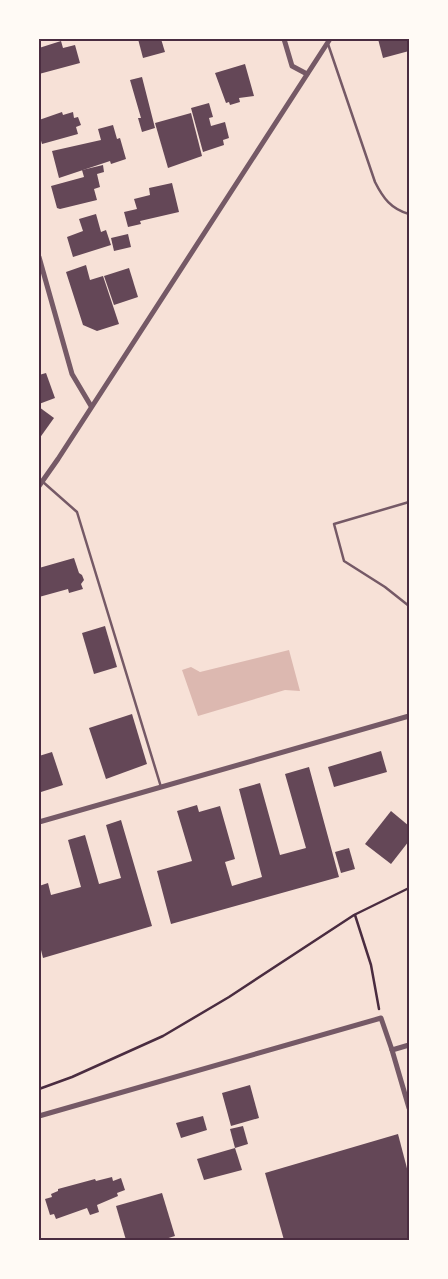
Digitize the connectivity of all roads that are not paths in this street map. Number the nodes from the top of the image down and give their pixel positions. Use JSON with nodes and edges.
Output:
{"nodes":[{"id":1,"x":284,"y":39,"type":"edge"},
{"id":2,"x":329,"y":41,"type":"edge"},
{"id":3,"x":307,"y":74,"type":"junction"},
{"id":4,"x":409,"y":214,"type":"edge"},
{"id":5,"x":39,"y":258,"type":"edge"},
{"id":6,"x":91,"y":406,"type":"junction"},
{"id":7,"x":41,"y":484,"type":"edge"},
{"id":8,"x":409,"y":502,"type":"edge"},
{"id":9,"x":409,"y":606,"type":"edge"},
{"id":10,"x":409,"y":716,"type":"edge"},
{"id":11,"x":161,"y":787,"type":"junction"},
{"id":12,"x":39,"y":822,"type":"edge"},
{"id":13,"x":409,"y":1045,"type":"edge"},
{"id":14,"x":392,"y":1050,"type":"junction"},
{"id":15,"x":409,"y":1108,"type":"edge"},
{"id":16,"x":39,"y":1116,"type":"edge"}],
"edges":[{"from":1,"to":3,"type":"street"},
{"from":2,"to":3,"type":"street"},
{"from":2,"to":4,"type":"lane"},
{"from":3,"to":6,"type":"street"},
{"from":5,"to":6,"type":"street"},
{"from":6,"to":7,"type":"street"},
{"from":7,"to":11,"type":"lane"},
{"from":8,"to":9,"type":"lane"},
{"from":10,"to":11,"type":"street"},
{"from":11,"to":12,"type":"street"},
{"from":13,"to":14,"type":"street"},
{"from":14,"to":15,"type":"street"},
{"from":14,"to":16,"type":"street"}]}
